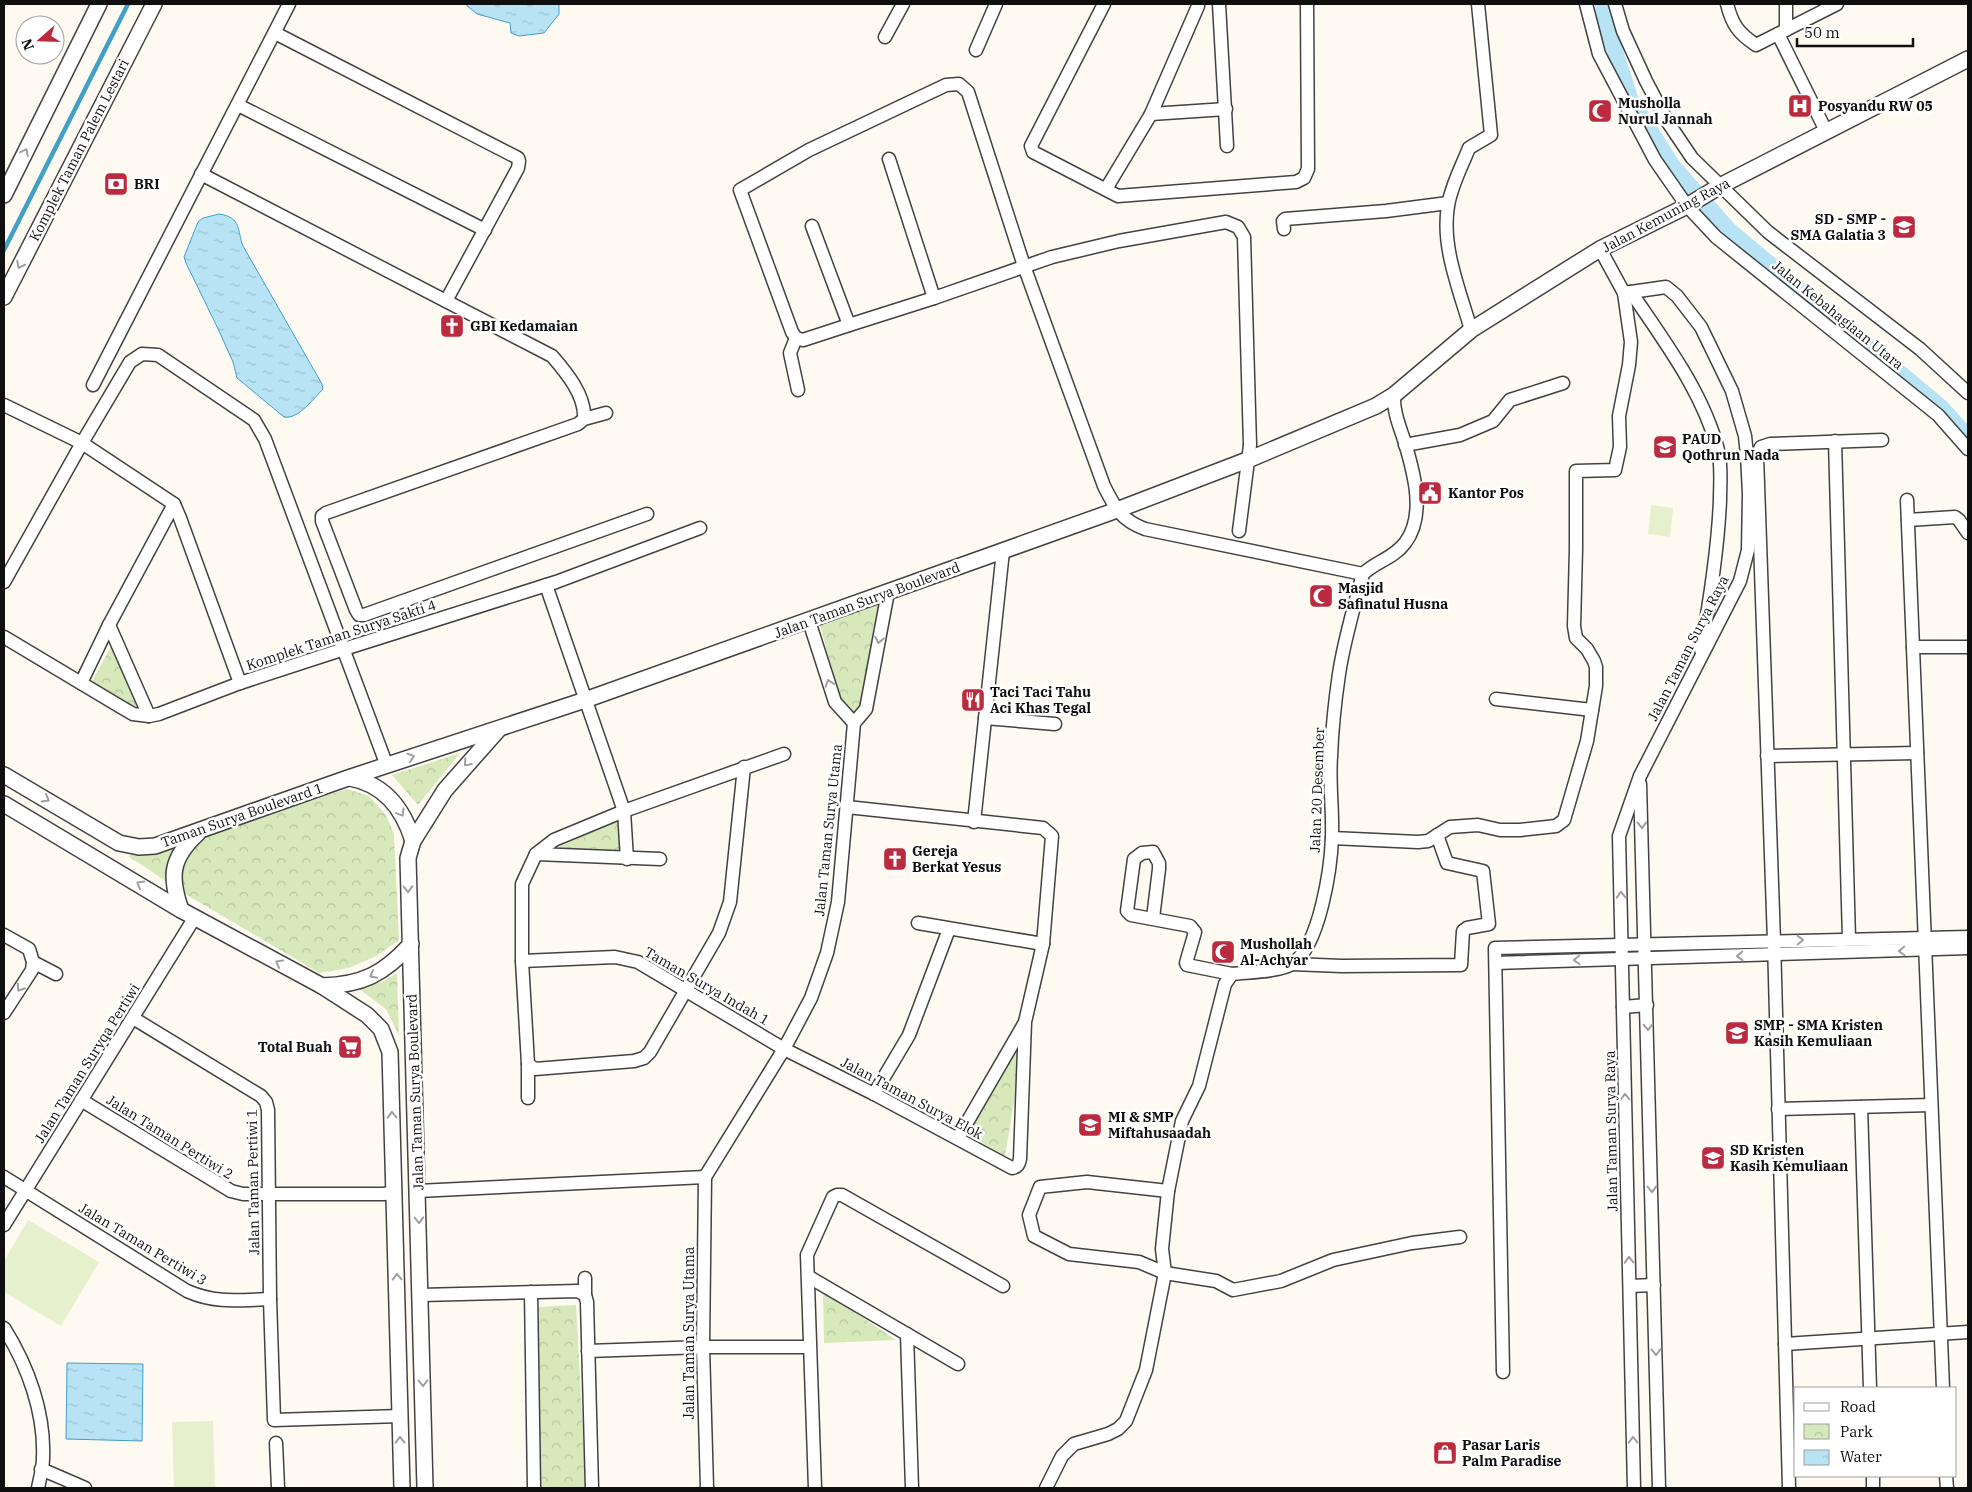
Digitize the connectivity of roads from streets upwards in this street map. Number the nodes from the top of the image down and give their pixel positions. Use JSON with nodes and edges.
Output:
{"nodes":[{"id":1,"x":99,"y":4,"type":"edge"},
{"id":2,"x":154,"y":4,"type":"edge"},
{"id":3,"x":289,"y":4,"type":"edge"},
{"id":4,"x":903,"y":4,"type":"edge"},
{"id":5,"x":996,"y":4,"type":"edge"},
{"id":6,"x":1104,"y":4,"type":"edge"},
{"id":7,"x":1196,"y":4,"type":"edge"},
{"id":8,"x":1219,"y":4,"type":"edge"},
{"id":9,"x":1307,"y":4,"type":"edge"},
{"id":10,"x":1478,"y":4,"type":"edge"},
{"id":11,"x":1586,"y":4,"type":"edge"},
{"id":12,"x":1615,"y":4,"type":"edge"},
{"id":13,"x":1727,"y":4,"type":"edge"},
{"id":14,"x":1786,"y":4,"type":"edge"},
{"id":15,"x":1837,"y":4,"type":"edge"},
{"id":16,"x":274,"y":32,"type":"junction"},
{"id":17,"x":1782,"y":32,"type":"junction"},
{"id":18,"x":886,"y":37,"type":"dead end"},
{"id":19,"x":976,"y":50,"type":"dead end"},
{"id":20,"x":1968,"y":59,"type":"edge"},
{"id":21,"x":238,"y":105,"type":"junction"},
{"id":22,"x":1226,"y":108,"type":"junction"},
{"id":23,"x":1150,"y":114,"type":"junction"},
{"id":24,"x":1826,"y":131,"type":"junction"},
{"id":25,"x":1227,"y":146,"type":"dead end"},
{"id":26,"x":889,"y":159,"type":"dead end"},
{"id":27,"x":201,"y":174,"type":"junction"},
{"id":28,"x":1106,"y":189,"type":"junction"},
{"id":29,"x":1716,"y":189,"type":"junction"},
{"id":30,"x":4,"y":196,"type":"edge"},
{"id":31,"x":1448,"y":203,"type":"junction"},
{"id":32,"x":1689,"y":205,"type":"junction"},
{"id":33,"x":812,"y":226,"type":"dead end"},
{"id":34,"x":1284,"y":229,"type":"dead end"},
{"id":35,"x":485,"y":230,"type":"junction"},
{"id":36,"x":1600,"y":249,"type":"junction"},
{"id":37,"x":1024,"y":266,"type":"junction"},
{"id":38,"x":1628,"y":292,"type":"junction"},
{"id":39,"x":4,"y":297,"type":"edge"},
{"id":40,"x":934,"y":298,"type":"junction"},
{"id":41,"x":446,"y":301,"type":"junction"},
{"id":42,"x":849,"y":325,"type":"junction"},
{"id":43,"x":1471,"y":330,"type":"junction"},
{"id":44,"x":796,"y":338,"type":"junction"},
{"id":45,"x":1563,"y":383,"type":"dead end"},
{"id":46,"x":93,"y":384,"type":"dead end"},
{"id":47,"x":798,"y":390,"type":"dead end"},
{"id":48,"x":1968,"y":393,"type":"edge"},
{"id":49,"x":1384,"y":401,"type":"junction"},
{"id":50,"x":4,"y":405,"type":"edge"},
{"id":51,"x":606,"y":412,"type":"dead end"},
{"id":52,"x":584,"y":419,"type":"junction"},
{"id":53,"x":1398,"y":421,"type":"junction"},
{"id":54,"x":1882,"y":440,"type":"dead end"},
{"id":55,"x":1835,"y":442,"type":"junction"},
{"id":56,"x":82,"y":443,"type":"junction"},
{"id":57,"x":1405,"y":445,"type":"junction"},
{"id":58,"x":1968,"y":449,"type":"edge"},
{"id":59,"x":1250,"y":459,"type":"junction"},
{"id":60,"x":1907,"y":500,"type":"dead end"},
{"id":61,"x":174,"y":504,"type":"junction"},
{"id":62,"x":1117,"y":510,"type":"junction"},
{"id":63,"x":647,"y":514,"type":"dead end"},
{"id":64,"x":1908,"y":520,"type":"junction"},
{"id":65,"x":700,"y":528,"type":"dead end"},
{"id":66,"x":1239,"y":531,"type":"dead end"},
{"id":67,"x":1968,"y":533,"type":"edge"},
{"id":68,"x":1002,"y":551,"type":"junction"},
{"id":69,"x":1363,"y":574,"type":"junction"},
{"id":70,"x":4,"y":582,"type":"edge"},
{"id":71,"x":546,"y":585,"type":"junction"},
{"id":72,"x":888,"y":592,"type":"junction"},
{"id":73,"x":809,"y":621,"type":"junction"},
{"id":74,"x":109,"y":625,"type":"junction"},
{"id":75,"x":4,"y":637,"type":"edge"},
{"id":76,"x":1913,"y":647,"type":"junction"},
{"id":77,"x":1968,"y":647,"type":"edge"},
{"id":78,"x":344,"y":649,"type":"junction"},
{"id":79,"x":1698,"y":665,"type":"junction"},
{"id":80,"x":81,"y":683,"type":"junction"},
{"id":81,"x":240,"y":683,"type":"junction"},
{"id":82,"x":1496,"y":699,"type":"dead end"},
{"id":83,"x":585,"y":700,"type":"junction"},
{"id":84,"x":1592,"y":710,"type":"junction"},
{"id":85,"x":149,"y":716,"type":"junction"},
{"id":86,"x":985,"y":718,"type":"junction"},
{"id":87,"x":854,"y":723,"type":"junction"},
{"id":88,"x":1055,"y":724,"type":"dead end"},
{"id":89,"x":500,"y":728,"type":"junction"},
{"id":90,"x":1917,"y":753,"type":"junction"},
{"id":91,"x":784,"y":754,"type":"dead end"},
{"id":92,"x":1844,"y":754,"type":"junction"},
{"id":93,"x":1768,"y":756,"type":"junction"},
{"id":94,"x":387,"y":766,"type":"junction"},
{"id":95,"x":744,"y":768,"type":"junction"},
{"id":96,"x":4,"y":775,"type":"edge"},
{"id":97,"x":1640,"y":776,"type":"junction"},
{"id":98,"x":348,"y":778,"type":"junction"},
{"id":99,"x":4,"y":804,"type":"edge"},
{"id":100,"x":847,"y":807,"type":"junction"},
{"id":101,"x":624,"y":811,"type":"junction"},
{"id":102,"x":974,"y":822,"type":"junction"},
{"id":103,"x":200,"y":831,"type":"junction"},
{"id":104,"x":1437,"y":835,"type":"junction"},
{"id":105,"x":1332,"y":838,"type":"junction"},
{"id":106,"x":413,"y":841,"type":"junction"},
{"id":107,"x":536,"y":854,"type":"junction"},
{"id":108,"x":627,"y":859,"type":"junction"},
{"id":109,"x":660,"y":860,"type":"dead end"},
{"id":110,"x":188,"y":913,"type":"junction"},
{"id":111,"x":1153,"y":918,"type":"junction"},
{"id":112,"x":918,"y":923,"type":"dead end"},
{"id":113,"x":949,"y":929,"type":"junction"},
{"id":114,"x":4,"y":935,"type":"edge"},
{"id":115,"x":1968,"y":937,"type":"edge"},
{"id":116,"x":1849,"y":939,"type":"junction"},
{"id":117,"x":1774,"y":941,"type":"junction"},
{"id":118,"x":1646,"y":943,"type":"junction"},
{"id":119,"x":411,"y":944,"type":"junction"},
{"id":120,"x":1042,"y":944,"type":"junction"},
{"id":121,"x":1622,"y":944,"type":"junction"},
{"id":122,"x":1925,"y":944,"type":"junction"},
{"id":123,"x":1968,"y":948,"type":"edge"},
{"id":124,"x":1774,"y":955,"type":"junction"},
{"id":125,"x":1622,"y":959,"type":"junction"},
{"id":126,"x":1646,"y":959,"type":"junction"},
{"id":127,"x":522,"y":961,"type":"junction"},
{"id":128,"x":33,"y":962,"type":"junction"},
{"id":129,"x":1496,"y":963,"type":"junction"},
{"id":130,"x":1292,"y":964,"type":"junction"},
{"id":131,"x":56,"y":974,"type":"dead end"},
{"id":132,"x":1232,"y":974,"type":"junction"},
{"id":133,"x":322,"y":986,"type":"junction"},
{"id":134,"x":685,"y":989,"type":"junction"},
{"id":135,"x":1647,"y":1005,"type":"junction"},
{"id":136,"x":1623,"y":1007,"type":"junction"},
{"id":137,"x":4,"y":1014,"type":"edge"},
{"id":138,"x":133,"y":1018,"type":"junction"},
{"id":139,"x":1025,"y":1022,"type":"junction"},
{"id":140,"x":784,"y":1050,"type":"junction"},
{"id":141,"x":528,"y":1064,"type":"junction"},
{"id":142,"x":874,"y":1094,"type":"junction"},
{"id":143,"x":528,"y":1098,"type":"dead end"},
{"id":144,"x":81,"y":1100,"type":"junction"},
{"id":145,"x":1931,"y":1105,"type":"junction"},
{"id":146,"x":1861,"y":1107,"type":"junction"},
{"id":147,"x":1778,"y":1109,"type":"junction"},
{"id":148,"x":958,"y":1138,"type":"junction"},
{"id":149,"x":705,"y":1177,"type":"junction"},
{"id":150,"x":7,"y":1178,"type":"edge"},
{"id":151,"x":1168,"y":1190,"type":"junction"},
{"id":152,"x":26,"y":1191,"type":"junction"},
{"id":153,"x":418,"y":1191,"type":"junction"},
{"id":154,"x":395,"y":1192,"type":"junction"},
{"id":155,"x":269,"y":1194,"type":"junction"},
{"id":156,"x":4,"y":1225,"type":"edge"},
{"id":157,"x":1460,"y":1237,"type":"dead end"},
{"id":158,"x":1165,"y":1273,"type":"junction"},
{"id":159,"x":809,"y":1277,"type":"junction"},
{"id":160,"x":585,"y":1278,"type":"dead end"},
{"id":161,"x":1654,"y":1285,"type":"junction"},
{"id":162,"x":1003,"y":1286,"type":"dead end"},
{"id":163,"x":1630,"y":1286,"type":"junction"},
{"id":164,"x":531,"y":1292,"type":"junction"},
{"id":165,"x":421,"y":1294,"type":"junction"},
{"id":166,"x":270,"y":1299,"type":"junction"},
{"id":167,"x":586,"y":1299,"type":"junction"},
{"id":168,"x":4,"y":1328,"type":"edge"},
{"id":169,"x":1968,"y":1332,"type":"edge"},
{"id":170,"x":1941,"y":1333,"type":"junction"},
{"id":171,"x":907,"y":1334,"type":"junction"},
{"id":172,"x":1869,"y":1338,"type":"junction"},
{"id":173,"x":1785,"y":1344,"type":"junction"},
{"id":174,"x":810,"y":1346,"type":"junction"},
{"id":175,"x":703,"y":1347,"type":"junction"},
{"id":176,"x":588,"y":1351,"type":"junction"},
{"id":177,"x":958,"y":1364,"type":"dead end"},
{"id":178,"x":1503,"y":1372,"type":"dead end"},
{"id":179,"x":1870,"y":1387,"type":"edge"},
{"id":180,"x":1943,"y":1387,"type":"edge"},
{"id":181,"x":400,"y":1416,"type":"junction"},
{"id":182,"x":276,"y":1443,"type":"dead end"},
{"id":183,"x":41,"y":1469,"type":"junction"},
{"id":184,"x":38,"y":1488,"type":"edge"},
{"id":185,"x":85,"y":1488,"type":"edge"},
{"id":186,"x":278,"y":1488,"type":"edge"},
{"id":187,"x":402,"y":1488,"type":"edge"},
{"id":188,"x":425,"y":1488,"type":"edge"},
{"id":189,"x":534,"y":1488,"type":"edge"},
{"id":190,"x":592,"y":1488,"type":"edge"},
{"id":191,"x":707,"y":1488,"type":"edge"},
{"id":192,"x":815,"y":1488,"type":"edge"},
{"id":193,"x":912,"y":1488,"type":"edge"},
{"id":194,"x":1046,"y":1488,"type":"edge"},
{"id":195,"x":1634,"y":1488,"type":"edge"},
{"id":196,"x":1659,"y":1488,"type":"edge"},
{"id":197,"x":1789,"y":1488,"type":"edge"}],
"edges":[{"from":30,"to":1,"type":"street","one_way":true},
{"from":2,"to":39,"type":"street","name":"Komplek Taman Palem Lestari","one_way":true},
{"from":3,"to":16,"type":"street"},
{"from":4,"to":18,"type":"street"},
{"from":5,"to":19,"type":"street"},
{"from":6,"to":28,"type":"street"},
{"from":7,"to":23,"type":"street"},
{"from":8,"to":22,"type":"street"},
{"from":9,"to":28,"type":"street"},
{"from":10,"to":31,"type":"street"},
{"from":11,"to":32,"type":"street","name":"Jalan Kebahagiaan Utara"},
{"from":12,"to":29,"type":"street"},
{"from":13,"to":17,"type":"street"},
{"from":14,"to":17,"type":"street"},
{"from":15,"to":17,"type":"street"},
{"from":16,"to":21,"type":"street"},
{"from":16,"to":35,"type":"street"},
{"from":17,"to":24,"type":"street"},
{"from":20,"to":24,"type":"street","name":"Jalan Kemuning Raya"},
{"from":21,"to":27,"type":"street"},
{"from":21,"to":35,"type":"street"},
{"from":22,"to":23,"type":"street"},
{"from":22,"to":25,"type":"street"},
{"from":23,"to":28,"type":"street"},
{"from":24,"to":29,"type":"street","name":"Jalan Kemuning Raya"},
{"from":26,"to":40,"type":"street"},
{"from":27,"to":41,"type":"street"},
{"from":27,"to":46,"type":"street"},
{"from":29,"to":32,"type":"street","name":"Jalan Kemuning Raya"},
{"from":29,"to":48,"type":"street"},
{"from":31,"to":34,"type":"street"},
{"from":31,"to":43,"type":"street"},
{"from":32,"to":36,"type":"street","name":"Jalan Kemuning Raya"},
{"from":32,"to":58,"type":"street","name":"Jalan Kebahagiaan Utara"},
{"from":33,"to":42,"type":"street"},
{"from":35,"to":41,"type":"street"},
{"from":36,"to":38,"type":"street"},
{"from":36,"to":43,"type":"street","name":"Jalan Kemuning Raya"},
{"from":37,"to":40,"type":"street"},
{"from":37,"to":44,"type":"street"},
{"from":37,"to":59,"type":"street"},
{"from":37,"to":62,"type":"street"},
{"from":38,"to":79,"type":"street"},
{"from":38,"to":79,"type":"street","name":"Jalan Taman Surya Raya"},
{"from":38,"to":84,"type":"street"},
{"from":40,"to":42,"type":"street"},
{"from":41,"to":52,"type":"street"},
{"from":42,"to":44,"type":"street"},
{"from":43,"to":49,"type":"street","name":"Jalan Kemuning Raya"},
{"from":44,"to":47,"type":"street"},
{"from":45,"to":57,"type":"street"},
{"from":49,"to":53,"type":"street"},
{"from":49,"to":53,"type":"street"},
{"from":49,"to":59,"type":"street","name":"Jalan Kemuning Raya"},
{"from":50,"to":56,"type":"street"},
{"from":51,"to":52,"type":"street"},
{"from":52,"to":63,"type":"street"},
{"from":53,"to":57,"type":"street"},
{"from":54,"to":55,"type":"street"},
{"from":55,"to":92,"type":"street"},
{"from":55,"to":93,"type":"street"},
{"from":56,"to":61,"type":"street"},
{"from":56,"to":70,"type":"street"},
{"from":56,"to":78,"type":"street"},
{"from":57,"to":69,"type":"street"},
{"from":59,"to":62,"type":"street","name":"Jalan Taman Surya Boulevard"},
{"from":59,"to":66,"type":"street"},
{"from":60,"to":64,"type":"street"},
{"from":61,"to":74,"type":"street"},
{"from":61,"to":81,"type":"street"},
{"from":62,"to":68,"type":"street","name":"Jalan Taman Surya Boulevard"},
{"from":62,"to":69,"type":"street"},
{"from":64,"to":67,"type":"street"},
{"from":64,"to":76,"type":"street"},
{"from":65,"to":71,"type":"street","name":"Komplek Taman Surya Sakti 4"},
{"from":68,"to":72,"type":"street","name":"Jalan Taman Surya Boulevard"},
{"from":68,"to":86,"type":"street"},
{"from":69,"to":105,"type":"street","name":"Jalan 20 Desember"},
{"from":71,"to":78,"type":"street","name":"Komplek Taman Surya Sakti 4"},
{"from":71,"to":83,"type":"street"},
{"from":72,"to":73,"type":"street","name":"Jalan Taman Surya Boulevard"},
{"from":72,"to":87,"type":"street","name":"Jalan Taman Surya Utama","one_way":true},
{"from":73,"to":83,"type":"street","name":"Jalan Taman Surya Boulevard"},
{"from":87,"to":73,"type":"street","one_way":true},
{"from":74,"to":80,"type":"street"},
{"from":74,"to":85,"type":"street"},
{"from":75,"to":80,"type":"street"},
{"from":76,"to":77,"type":"street"},
{"from":76,"to":90,"type":"street"},
{"from":78,"to":81,"type":"street","name":"Komplek Taman Surya Sakti 4"},
{"from":78,"to":94,"type":"street"},
{"from":79,"to":97,"type":"street","name":"Jalan Taman Surya Raya"},
{"from":80,"to":85,"type":"street"},
{"from":81,"to":85,"type":"street","name":"Komplek Taman Surya Sakti 4"},
{"from":82,"to":84,"type":"street"},
{"from":83,"to":89,"type":"street","name":"Jalan Taman Surya Boulevard"},
{"from":83,"to":101,"type":"street"},
{"from":84,"to":104,"type":"street"},
{"from":86,"to":88,"type":"street"},
{"from":86,"to":102,"type":"street"},
{"from":87,"to":100,"type":"street","name":"Jalan Taman Surya Utama"},
{"from":94,"to":89,"type":"street","name":"Jalan Taman Surya Boulevard","one_way":true},
{"from":89,"to":106,"type":"street","name":"Jalan Taman Surya Boulevard","one_way":true},
{"from":90,"to":92,"type":"street"},
{"from":90,"to":122,"type":"street"},
{"from":91,"to":95,"type":"street"},
{"from":92,"to":93,"type":"street"},
{"from":92,"to":116,"type":"street"},
{"from":93,"to":117,"type":"street"},
{"from":94,"to":98,"type":"street","name":"Jalan Taman Surya Boulevard"},
{"from":95,"to":101,"type":"street"},
{"from":95,"to":134,"type":"street"},
{"from":96,"to":103,"type":"street","name":"Taman Surya Boulevard 1","one_way":true},
{"from":97,"to":118,"type":"street","name":"Jalan Taman Surya Raya","one_way":true},
{"from":121,"to":97,"type":"street","name":"Jalan Taman Surya Raya","one_way":true},
{"from":98,"to":103,"type":"street","name":"Taman Surya Boulevard 1"},
{"from":98,"to":106,"type":"street","one_way":true},
{"from":110,"to":99,"type":"street","one_way":true},
{"from":100,"to":102,"type":"street"},
{"from":100,"to":140,"type":"street","name":"Jalan Taman Surya Utama"},
{"from":101,"to":107,"type":"street"},
{"from":101,"to":108,"type":"street"},
{"from":102,"to":120,"type":"street"},
{"from":103,"to":110,"type":"street"},
{"from":104,"to":105,"type":"street"},
{"from":104,"to":130,"type":"street"},
{"from":105,"to":130,"type":"street","name":"Jalan 20 Desember"},
{"from":106,"to":119,"type":"street","name":"Jalan Taman Surya Boulevard","one_way":true},
{"from":107,"to":108,"type":"street"},
{"from":107,"to":127,"type":"street"},
{"from":108,"to":109,"type":"street"},
{"from":133,"to":110,"type":"street","one_way":true},
{"from":110,"to":138,"type":"street","name":"Jalan Taman Suryqa Pertiwi"},
{"from":111,"to":111,"type":"street"},
{"from":111,"to":132,"type":"street"},
{"from":112,"to":113,"type":"street"},
{"from":113,"to":120,"type":"street"},
{"from":113,"to":142,"type":"street"},
{"from":114,"to":128,"type":"street"},
{"from":115,"to":122,"type":"street"},
{"from":117,"to":116,"type":"street","one_way":true},
{"from":116,"to":122,"type":"street"},
{"from":117,"to":118,"type":"street"},
{"from":117,"to":124,"type":"street"},
{"from":118,"to":121,"type":"street"},
{"from":118,"to":126,"type":"street","name":"Jalan Taman Surya Raya"},
{"from":119,"to":133,"type":"street","one_way":true},
{"from":119,"to":153,"type":"street","name":"Jalan Taman Surya Boulevard"},
{"from":120,"to":139,"type":"street"},
{"from":121,"to":125,"type":"street","name":"Jalan Taman Surya Raya"},
{"from":121,"to":129,"type":"street"},
{"from":122,"to":123,"type":"street"},
{"from":122,"to":124,"type":"street","one_way":true},
{"from":122,"to":145,"type":"street"},
{"from":124,"to":126,"type":"street","one_way":true},
{"from":124,"to":147,"type":"street"},
{"from":125,"to":126,"type":"street"},
{"from":125,"to":129,"type":"street","one_way":true},
{"from":125,"to":136,"type":"street","name":"Jalan Taman Surya Raya"},
{"from":126,"to":135,"type":"street","name":"Jalan Taman Surya Raya"},
{"from":127,"to":134,"type":"street","name":"Taman Surya Indah 1"},
{"from":127,"to":141,"type":"street"},
{"from":128,"to":131,"type":"street"},
{"from":128,"to":137,"type":"street","one_way":true},
{"from":129,"to":178,"type":"street"},
{"from":130,"to":132,"type":"street"},
{"from":132,"to":151,"type":"street"},
{"from":154,"to":133,"type":"street","name":"Jalan Taman Surya Boulevard","one_way":true},
{"from":134,"to":140,"type":"street","name":"Taman Surya Indah 1"},
{"from":134,"to":141,"type":"street"},
{"from":135,"to":136,"type":"street"},
{"from":135,"to":161,"type":"street","name":"Jalan Taman Surya Raya","one_way":true},
{"from":163,"to":136,"type":"street","name":"Jalan Taman Surya Raya","one_way":true},
{"from":138,"to":144,"type":"street","name":"Jalan Taman Suryqa Pertiwi"},
{"from":138,"to":155,"type":"street","name":"Jalan Taman Pertiwi 1"},
{"from":139,"to":148,"type":"street"},
{"from":139,"to":148,"type":"street","name":"Jalan Taman Surya Elok"},
{"from":140,"to":142,"type":"street","name":"Jalan Taman Surya Elok"},
{"from":140,"to":149,"type":"street","name":"Jalan Taman Surya Utama"},
{"from":141,"to":143,"type":"street"},
{"from":142,"to":148,"type":"street","name":"Jalan Taman Surya Elok"},
{"from":144,"to":152,"type":"street","name":"Jalan Taman Suryqa Pertiwi"},
{"from":144,"to":155,"type":"street","name":"Jalan Taman Pertiwi 2"},
{"from":145,"to":146,"type":"street"},
{"from":145,"to":170,"type":"street"},
{"from":146,"to":147,"type":"street"},
{"from":146,"to":172,"type":"street"},
{"from":147,"to":173,"type":"street"},
{"from":149,"to":153,"type":"street"},
{"from":149,"to":175,"type":"street","name":"Jalan Taman Surya Utama"},
{"from":150,"to":152,"type":"street","name":"Jalan Taman Pertiwi 3"},
{"from":151,"to":158,"type":"street"},
{"from":151,"to":158,"type":"street"},
{"from":152,"to":156,"type":"street","name":"Jalan Taman Suryqa Pertiwi"},
{"from":152,"to":166,"type":"street","name":"Jalan Taman Pertiwi 3"},
{"from":153,"to":165,"type":"street","name":"Jalan Taman Surya Boulevard","one_way":true},
{"from":154,"to":155,"type":"street","name":"Jalan Taman Pertiwi 2"},
{"from":181,"to":154,"type":"street","name":"Jalan Taman Surya Boulevard","one_way":true},
{"from":155,"to":166,"type":"street","name":"Jalan Taman Pertiwi 1"},
{"from":157,"to":158,"type":"street"},
{"from":158,"to":194,"type":"street"},
{"from":159,"to":162,"type":"street"},
{"from":159,"to":171,"type":"street"},
{"from":159,"to":174,"type":"street"},
{"from":160,"to":167,"type":"street"},
{"from":161,"to":163,"type":"street"},
{"from":161,"to":196,"type":"street","name":"Jalan Taman Surya Raya","one_way":true},
{"from":195,"to":163,"type":"street","name":"Jalan Taman Surya Raya","one_way":true},
{"from":164,"to":165,"type":"street"},
{"from":164,"to":167,"type":"street"},
{"from":164,"to":189,"type":"street"},
{"from":165,"to":188,"type":"street","name":"Jalan Taman Surya Boulevard","one_way":true},
{"from":166,"to":181,"type":"street","name":"Jalan Taman Pertiwi 1"},
{"from":167,"to":176,"type":"street"},
{"from":168,"to":183,"type":"street"},
{"from":169,"to":170,"type":"street"},
{"from":170,"to":172,"type":"street"},
{"from":170,"to":180,"type":"street"},
{"from":171,"to":177,"type":"street"},
{"from":171,"to":193,"type":"street"},
{"from":172,"to":173,"type":"street"},
{"from":172,"to":179,"type":"street"},
{"from":173,"to":197,"type":"street"},
{"from":174,"to":175,"type":"street"},
{"from":174,"to":192,"type":"street"},
{"from":175,"to":176,"type":"street"},
{"from":175,"to":191,"type":"street","name":"Jalan Taman Surya Utama"},
{"from":176,"to":190,"type":"street"},
{"from":187,"to":181,"type":"street","name":"Jalan Taman Surya Boulevard","one_way":true},
{"from":182,"to":186,"type":"street"},
{"from":183,"to":184,"type":"street"},
{"from":183,"to":185,"type":"street"}]}
